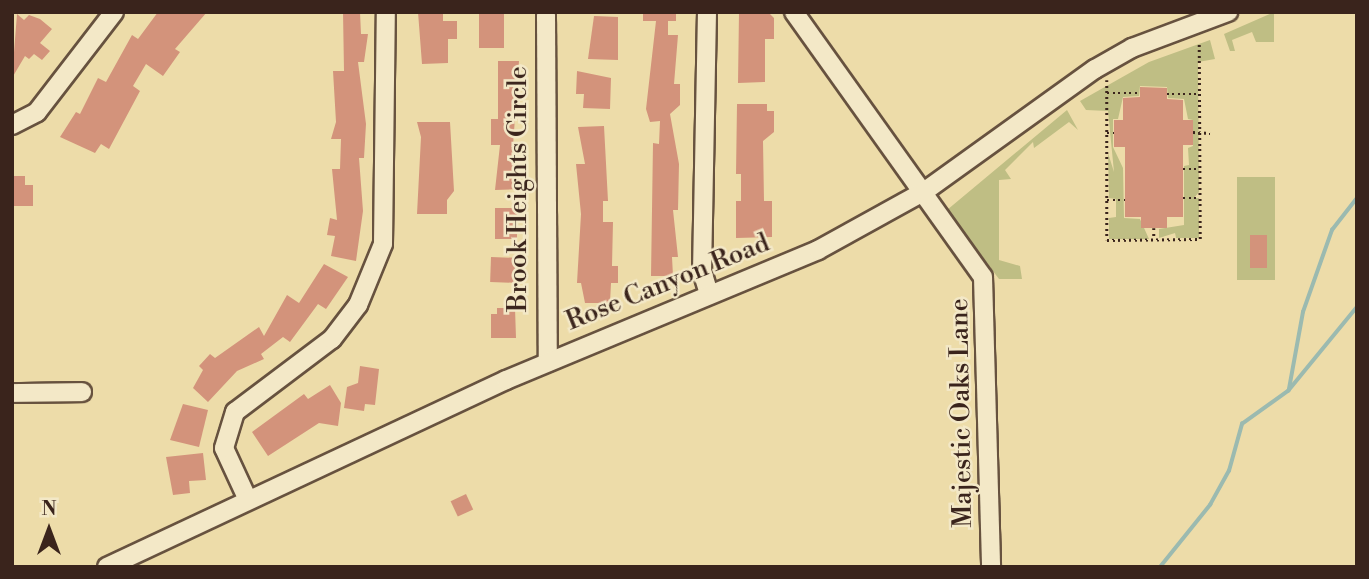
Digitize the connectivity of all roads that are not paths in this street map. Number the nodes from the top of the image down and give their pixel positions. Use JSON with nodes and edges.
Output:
{"nodes":[{"id":1,"x":114,"y":12,"type":"edge"},
{"id":2,"x":386,"y":12,"type":"edge"},
{"id":3,"x":706,"y":12,"type":"edge"},
{"id":4,"x":794,"y":12,"type":"edge"},
{"id":5,"x":1228,"y":12,"type":"edge"},
{"id":6,"x":546,"y":15,"type":"dead end"},
{"id":7,"x":12,"y":125,"type":"edge"},
{"id":8,"x":925,"y":191,"type":"junction"},
{"id":9,"x":709,"y":294,"type":"junction"},
{"id":10,"x":548,"y":362,"type":"junction"},
{"id":11,"x":82,"y":392,"type":"dead end"},
{"id":12,"x":12,"y":393,"type":"edge"},
{"id":13,"x":248,"y":499,"type":"junction"},
{"id":14,"x":107,"y":567,"type":"edge"},
{"id":15,"x":991,"y":567,"type":"edge"}],
"edges":[{"from":1,"to":7,"type":"street"},
{"from":2,"to":13,"type":"street"},
{"from":3,"to":9,"type":"street"},
{"from":4,"to":8,"type":"street","name":"Majestic Oaks Lane"},
{"from":5,"to":8,"type":"street","name":"Rose Canyon Road"},
{"from":6,"to":10,"type":"street","name":"Brook Heights Circle"},
{"from":8,"to":9,"type":"street","name":"Rose Canyon Road"},
{"from":8,"to":15,"type":"street","name":"Majestic Oaks Lane"},
{"from":9,"to":10,"type":"street","name":"Rose Canyon Road"},
{"from":10,"to":13,"type":"street","name":"Rose Canyon Road"},
{"from":11,"to":12,"type":"street"},
{"from":13,"to":14,"type":"street","name":"Rose Canyon Road"}]}
